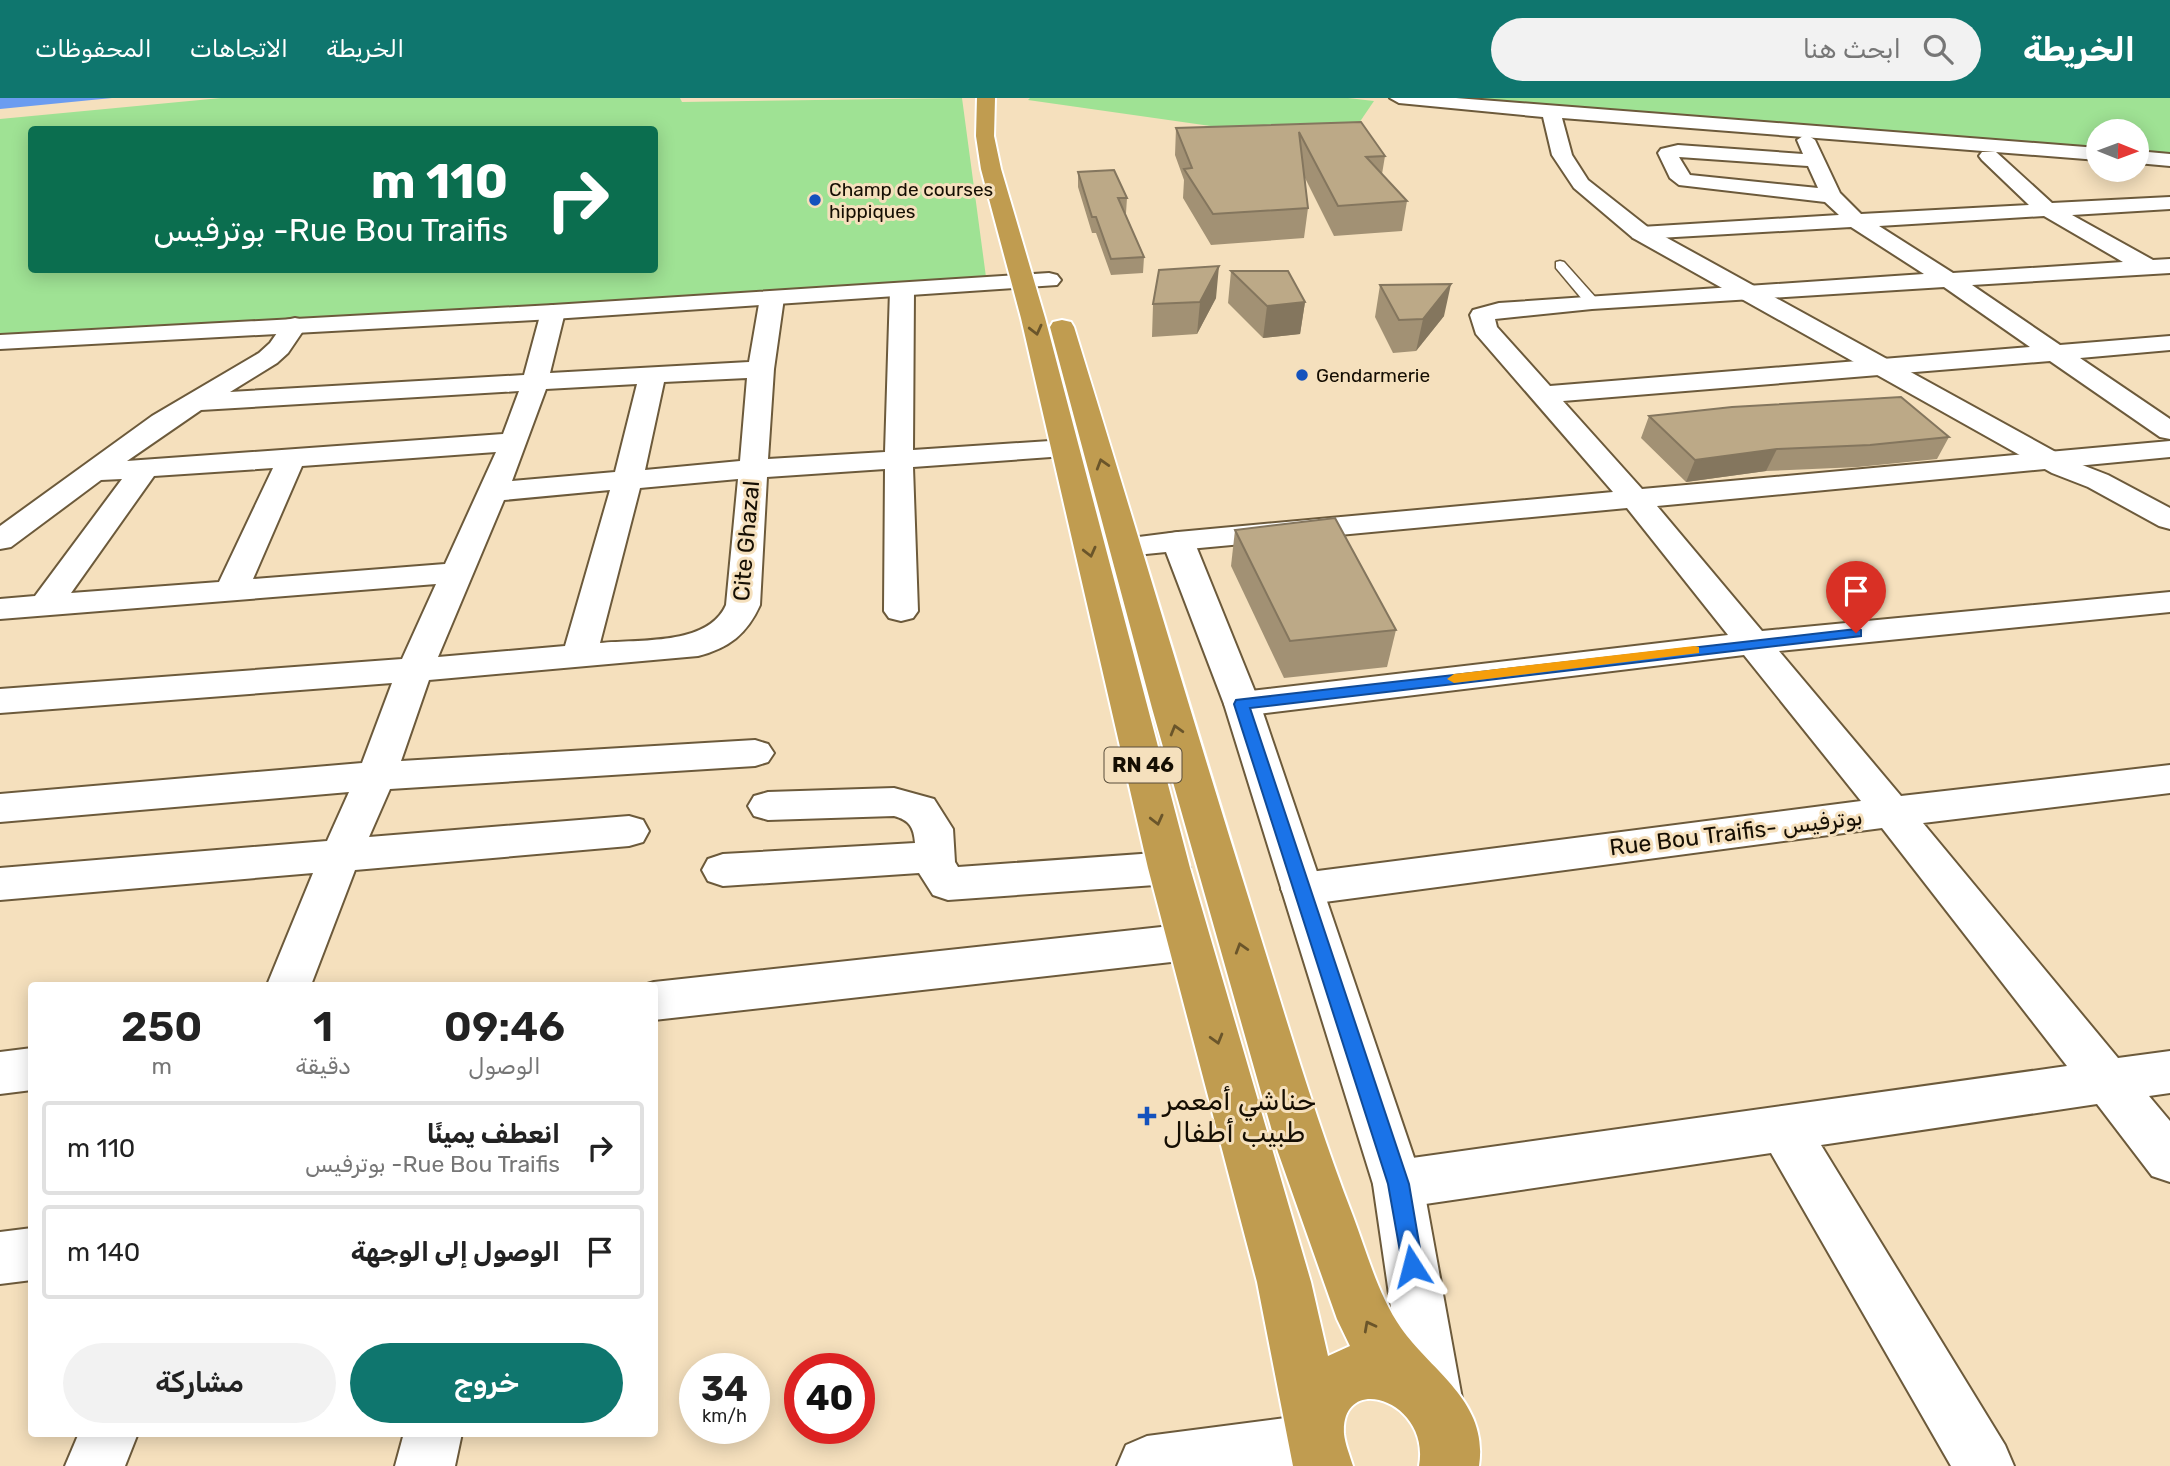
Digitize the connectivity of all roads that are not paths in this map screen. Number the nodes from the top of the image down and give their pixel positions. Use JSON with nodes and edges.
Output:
{"nodes":[{"id":1,"x":986,"y":98,"type":"edge"},
{"id":2,"x":1012,"y":98,"type":"edge"},
{"id":3,"x":1399,"y":98,"type":"edge"},
{"id":4,"x":1562,"y":113,"type":"junction"},
{"id":5,"x":1811,"y":150,"type":"junction"},
{"id":6,"x":2086,"y":153,"type":"edge"},
{"id":7,"x":1989,"y":156,"type":"junction"},
{"id":8,"x":2149,"y":158,"type":"edge"},
{"id":9,"x":2170,"y":160,"type":"edge"},
{"id":10,"x":2086,"y":163,"type":"edge"},
{"id":11,"x":2149,"y":168,"type":"edge"},
{"id":12,"x":2170,"y":169,"type":"edge"},
{"id":13,"x":1831,"y":195,"type":"junction"},
{"id":14,"x":2170,"y":203,"type":"edge"},
{"id":15,"x":2045,"y":208,"type":"junction"},
{"id":16,"x":1620,"y":218,"type":"junction"},
{"id":17,"x":1856,"y":221,"type":"junction"},
{"id":18,"x":1775,"y":223,"type":"junction"},
{"id":19,"x":1641,"y":233,"type":"junction"},
{"id":20,"x":1560,"y":265,"type":"dead end"},
{"id":21,"x":2159,"y":266,"type":"edge"},
{"id":22,"x":2170,"y":279,"type":"edge"},
{"id":23,"x":1949,"y":280,"type":"junction"},
{"id":24,"x":1036,"y":282,"type":"junction"},
{"id":25,"x":902,"y":290,"type":"junction"},
{"id":26,"x":1749,"y":293,"type":"junction"},
{"id":27,"x":772,"y":298,"type":"junction"},
{"id":28,"x":1592,"y":302,"type":"junction"},
{"id":29,"x":554,"y":312,"type":"junction"},
{"id":30,"x":295,"y":325,"type":"junction"},
{"id":31,"x":0,"y":342,"type":"edge"},
{"id":32,"x":2170,"y":342,"type":"edge"},
{"id":33,"x":2052,"y":353,"type":"junction"},
{"id":34,"x":1886,"y":368,"type":"junction"},
{"id":35,"x":761,"y":369,"type":"junction"},
{"id":36,"x":652,"y":375,"type":"junction"},
{"id":37,"x":535,"y":383,"type":"junction"},
{"id":38,"x":1542,"y":395,"type":"junction"},
{"id":39,"x":195,"y":402,"type":"junction"},
{"id":40,"x":2170,"y":431,"type":"edge"},
{"id":41,"x":514,"y":442,"type":"junction"},
{"id":42,"x":1065,"y":448,"type":"junction"},
{"id":43,"x":2170,"y":449,"type":"edge"},
{"id":44,"x":292,"y":457,"type":"junction"},
{"id":45,"x":899,"y":459,"type":"junction"},
{"id":46,"x":2054,"y":463,"type":"junction"},
{"id":47,"x":145,"y":468,"type":"junction"},
{"id":48,"x":752,"y":469,"type":"junction"},
{"id":49,"x":93,"y":472,"type":"junction"},
{"id":50,"x":626,"y":480,"type":"junction"},
{"id":51,"x":492,"y":492,"type":"junction"},
{"id":52,"x":1636,"y":500,"type":"junction"},
{"id":53,"x":2170,"y":520,"type":"edge"},
{"id":54,"x":0,"y":540,"type":"edge"},
{"id":55,"x":2170,"y":540,"type":"edge"},
{"id":56,"x":1178,"y":541,"type":"junction"},
{"id":57,"x":1126,"y":547,"type":"junction"},
{"id":58,"x":456,"y":573,"type":"junction"},
{"id":59,"x":231,"y":591,"type":"junction"},
{"id":60,"x":2170,"y":602,"type":"edge"},
{"id":61,"x":45,"y":606,"type":"junction"},
{"id":62,"x":901,"y":611,"type":"dead end"},
{"id":63,"x":4,"y":613,"type":"edge"},
{"id":64,"x":1752,"y":643,"type":"junction"},
{"id":65,"x":579,"y":656,"type":"junction"},
{"id":66,"x":415,"y":670,"type":"junction"},
{"id":67,"x":0,"y":701,"type":"edge"},
{"id":68,"x":1242,"y":704,"type":"junction"},
{"id":69,"x":755,"y":753,"type":"dead end"},
{"id":70,"x":376,"y":776,"type":"junction"},
{"id":71,"x":2170,"y":779,"type":"edge"},
{"id":72,"x":768,"y":806,"type":"dead end"},
{"id":73,"x":0,"y":808,"type":"edge"},
{"id":74,"x":1892,"y":812,"type":"junction"},
{"id":75,"x":629,"y":831,"type":"dead end"},
{"id":76,"x":341,"y":854,"type":"junction"},
{"id":77,"x":933,"y":857,"type":"junction"},
{"id":78,"x":1169,"y":868,"type":"junction"},
{"id":79,"x":723,"y":870,"type":"dead end"},
{"id":80,"x":0,"y":884,"type":"edge"},
{"id":81,"x":1302,"y":889,"type":"junction"},
{"id":82,"x":1189,"y":942,"type":"junction"},
{"id":83,"x":290,"y":982,"type":"edge"},
{"id":84,"x":658,"y":1001,"type":"edge"},
{"id":85,"x":28,"y":1070,"type":"edge"},
{"id":86,"x":2170,"y":1072,"type":"edge"},
{"id":87,"x":0,"y":1073,"type":"edge"},
{"id":88,"x":2107,"y":1081,"type":"junction"},
{"id":89,"x":1783,"y":1128,"type":"junction"},
{"id":90,"x":2170,"y":1159,"type":"edge"},
{"id":91,"x":1398,"y":1184,"type":"junction"},
{"id":92,"x":28,"y":1254,"type":"edge"},
{"id":93,"x":0,"y":1258,"type":"edge"},
{"id":94,"x":1422,"y":1392,"type":"junction"},
{"id":95,"x":107,"y":1437,"type":"edge"},
{"id":96,"x":432,"y":1437,"type":"edge"},
{"id":97,"x":1318,"y":1446,"type":"edge"},
{"id":98,"x":1451,"y":1464,"type":"edge"},
{"id":99,"x":95,"y":1466,"type":"edge"},
{"id":100,"x":425,"y":1466,"type":"edge"},
{"id":101,"x":1147,"y":1466,"type":"edge"},
{"id":102,"x":1984,"y":1466,"type":"edge"}],
"edges":[{"from":1,"to":24,"type":"highway","number":"RN 46"},
{"from":2,"to":24,"type":"highway","number":"RN 46"},
{"from":3,"to":4,"type":"street"},
{"from":4,"to":5,"type":"street"},
{"from":4,"to":6,"type":"street"},
{"from":4,"to":16,"type":"street"},
{"from":5,"to":7,"type":"street"},
{"from":5,"to":13,"type":"street"},
{"from":5,"to":13,"type":"street"},
{"from":7,"to":10,"type":"street"},
{"from":7,"to":15,"type":"street"},
{"from":8,"to":9,"type":"street"},
{"from":11,"to":12,"type":"street"},
{"from":13,"to":17,"type":"street"},
{"from":14,"to":15,"type":"street"},
{"from":15,"to":17,"type":"street"},
{"from":15,"to":21,"type":"street"},
{"from":16,"to":18,"type":"street"},
{"from":16,"to":19,"type":"street"},
{"from":17,"to":18,"type":"street"},
{"from":17,"to":23,"type":"street"},
{"from":18,"to":19,"type":"street"},
{"from":19,"to":26,"type":"street"},
{"from":20,"to":28,"type":"lane"},
{"from":21,"to":22,"type":"street"},
{"from":21,"to":23,"type":"street"},
{"from":23,"to":26,"type":"street"},
{"from":23,"to":33,"type":"street"},
{"from":24,"to":25,"type":"street"},
{"from":24,"to":42,"type":"highway","number":"RN 46","one_way":true},
{"from":57,"to":24,"type":"highway","number":"RN 46","one_way":true},
{"from":25,"to":27,"type":"street"},
{"from":25,"to":45,"type":"street"},
{"from":26,"to":28,"type":"street"},
{"from":26,"to":34,"type":"street"},
{"from":27,"to":29,"type":"street"},
{"from":27,"to":35,"type":"street","name":"Cite Ghazal"},
{"from":28,"to":38,"type":"street"},
{"from":29,"to":30,"type":"street"},
{"from":29,"to":37,"type":"street"},
{"from":30,"to":31,"type":"street"},
{"from":30,"to":39,"type":"street"},
{"from":32,"to":33,"type":"street"},
{"from":33,"to":34,"type":"street"},
{"from":33,"to":40,"type":"street"},
{"from":34,"to":38,"type":"street"},
{"from":34,"to":46,"type":"street"},
{"from":35,"to":36,"type":"street"},
{"from":35,"to":48,"type":"street","name":"Cite Ghazal"},
{"from":36,"to":37,"type":"street"},
{"from":36,"to":50,"type":"street"},
{"from":37,"to":39,"type":"street"},
{"from":37,"to":41,"type":"street"},
{"from":38,"to":52,"type":"street"},
{"from":39,"to":49,"type":"street"},
{"from":41,"to":44,"type":"street"},
{"from":41,"to":51,"type":"street"},
{"from":42,"to":45,"type":"street"},
{"from":42,"to":78,"type":"highway","number":"RN 46","one_way":true},
{"from":43,"to":46,"type":"street"},
{"from":44,"to":47,"type":"street"},
{"from":44,"to":59,"type":"street"},
{"from":45,"to":48,"type":"street"},
{"from":45,"to":62,"type":"street"},
{"from":46,"to":52,"type":"street"},
{"from":46,"to":53,"type":"street"},
{"from":46,"to":55,"type":"street"},
{"from":47,"to":49,"type":"street"},
{"from":47,"to":61,"type":"street"},
{"from":48,"to":50,"type":"street"},
{"from":48,"to":65,"type":"street","name":"Cite Ghazal"},
{"from":49,"to":54,"type":"street"},
{"from":50,"to":51,"type":"street"},
{"from":50,"to":65,"type":"street"},
{"from":51,"to":58,"type":"street"},
{"from":52,"to":56,"type":"street"},
{"from":52,"to":64,"type":"street"},
{"from":56,"to":57,"type":"street"},
{"from":56,"to":68,"type":"street"},
{"from":94,"to":57,"type":"highway","number":"RN 46","one_way":true},
{"from":58,"to":59,"type":"street"},
{"from":58,"to":66,"type":"street"},
{"from":59,"to":61,"type":"street"},
{"from":60,"to":64,"type":"street"},
{"from":61,"to":63,"type":"street"},
{"from":64,"to":68,"type":"street"},
{"from":64,"to":74,"type":"street"},
{"from":65,"to":66,"type":"street","name":"Cite Ghazal"},
{"from":66,"to":67,"type":"street","name":"Cite Ghazal"},
{"from":66,"to":70,"type":"street"},
{"from":68,"to":81,"type":"street"},
{"from":69,"to":70,"type":"street"},
{"from":70,"to":73,"type":"street"},
{"from":70,"to":76,"type":"street"},
{"from":71,"to":74,"type":"street","name":"Rue Bou Traifis- بوترفيس"},
{"from":72,"to":77,"type":"street"},
{"from":74,"to":81,"type":"street","name":"Rue Bou Traifis- بوترفيس"},
{"from":74,"to":88,"type":"street"},
{"from":75,"to":76,"type":"street"},
{"from":76,"to":80,"type":"street"},
{"from":76,"to":83,"type":"street"},
{"from":77,"to":78,"type":"street"},
{"from":77,"to":79,"type":"street"},
{"from":78,"to":82,"type":"highway","number":"RN 46"},
{"from":81,"to":91,"type":"street"},
{"from":82,"to":84,"type":"street"},
{"from":82,"to":97,"type":"highway","number":"RN 46","one_way":true},
{"from":85,"to":87,"type":"street"},
{"from":86,"to":88,"type":"street"},
{"from":88,"to":89,"type":"street"},
{"from":88,"to":90,"type":"street"},
{"from":89,"to":91,"type":"street"},
{"from":89,"to":102,"type":"street"},
{"from":91,"to":94,"type":"street"},
{"from":92,"to":93,"type":"street"},
{"from":94,"to":97,"type":"highway"},
{"from":94,"to":98,"type":"highway"},
{"from":95,"to":99,"type":"street"},
{"from":96,"to":100,"type":"street"},
{"from":97,"to":101,"type":"street"}]}
